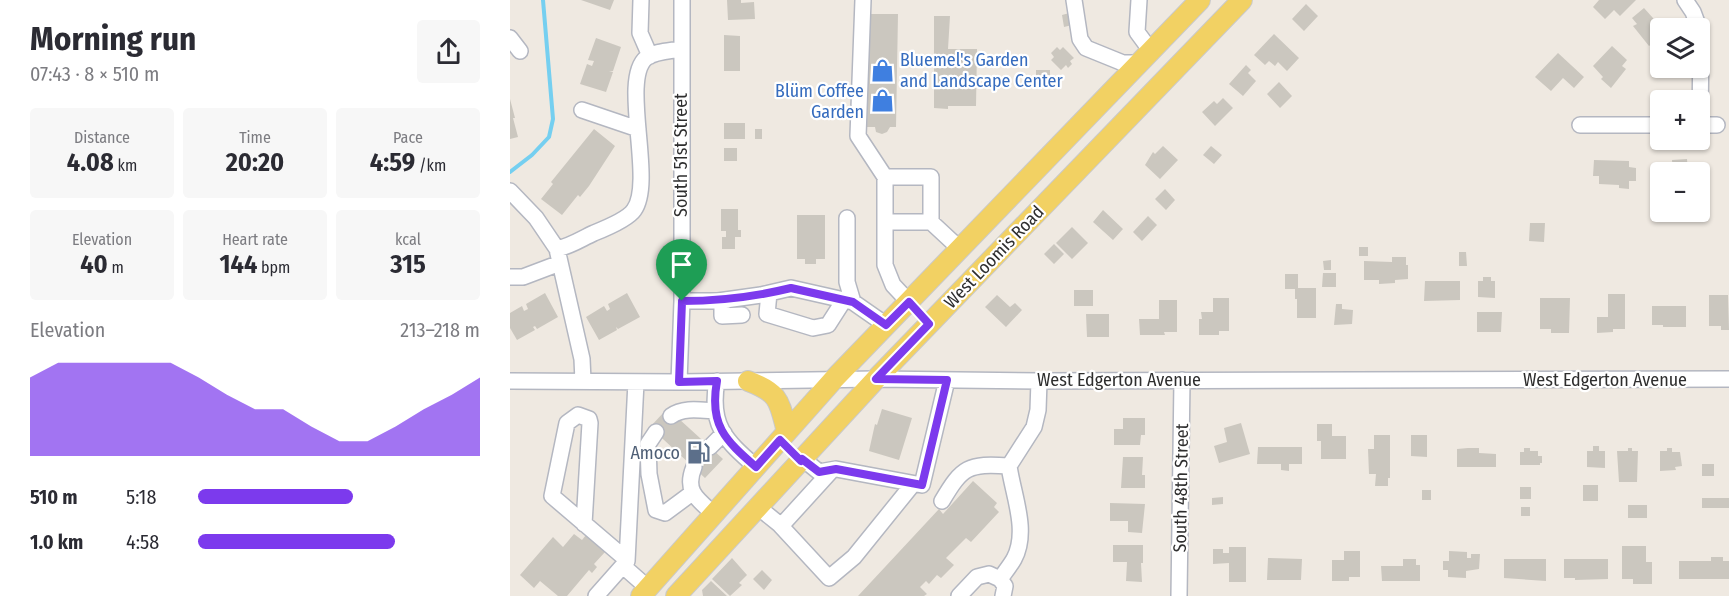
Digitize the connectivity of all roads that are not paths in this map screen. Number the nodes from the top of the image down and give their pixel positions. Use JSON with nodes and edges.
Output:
{"nodes":[{"id":1,"x":640,"y":0,"type":"edge"},
{"id":2,"x":682,"y":0,"type":"edge"},
{"id":3,"x":863,"y":0,"type":"edge"},
{"id":4,"x":1074,"y":0,"type":"edge"},
{"id":5,"x":1139,"y":0,"type":"edge"},
{"id":6,"x":1199,"y":0,"type":"edge"},
{"id":7,"x":1242,"y":0,"type":"edge"},
{"id":8,"x":1685,"y":0,"type":"edge"},
{"id":9,"x":1695,"y":18,"type":"edge"},
{"id":10,"x":510,"y":39,"type":"edge"},
{"id":11,"x":681,"y":49,"type":"junction"},
{"id":12,"x":520,"y":51,"type":"dead end"},
{"id":13,"x":650,"y":56,"type":"junction"},
{"id":14,"x":1145,"y":57,"type":"junction"},
{"id":15,"x":1161,"y":84,"type":"junction"},
{"id":16,"x":582,"y":111,"type":"dead end"},
{"id":17,"x":1580,"y":125,"type":"dead end"},
{"id":18,"x":1650,"y":125,"type":"edge"},
{"id":19,"x":1710,"y":125,"type":"edge"},
{"id":20,"x":1717,"y":125,"type":"dead end"},
{"id":21,"x":638,"y":129,"type":"junction"},
{"id":22,"x":885,"y":177,"type":"junction"},
{"id":23,"x":510,"y":192,"type":"edge"},
{"id":24,"x":847,"y":218,"type":"dead end"},
{"id":25,"x":885,"y":222,"type":"junction"},
{"id":26,"x":931,"y":222,"type":"junction"},
{"id":27,"x":959,"y":248,"type":"junction"},
{"id":28,"x":558,"y":256,"type":"junction"},
{"id":29,"x":510,"y":278,"type":"edge"},
{"id":30,"x":769,"y":293,"type":"junction"},
{"id":31,"x":682,"y":301,"type":"junction"},
{"id":32,"x":722,"y":301,"type":"junction"},
{"id":33,"x":848,"y":301,"type":"junction"},
{"id":34,"x":909,"y":302,"type":"junction"},
{"id":35,"x":753,"y":315,"type":"junction"},
{"id":36,"x":929,"y":324,"type":"junction"},
{"id":37,"x":886,"y":325,"type":"junction"},
{"id":38,"x":834,"y":379,"type":"junction"},
{"id":39,"x":876,"y":379,"type":"junction"},
{"id":40,"x":947,"y":380,"type":"junction"},
{"id":41,"x":1182,"y":380,"type":"junction"},
{"id":42,"x":1729,"y":380,"type":"edge"},
{"id":43,"x":510,"y":381,"type":"edge"},
{"id":44,"x":584,"y":381,"type":"junction"},
{"id":45,"x":717,"y":381,"type":"junction"},
{"id":46,"x":748,"y":381,"type":"junction"},
{"id":47,"x":1039,"y":381,"type":"junction"},
{"id":48,"x":636,"y":382,"type":"junction"},
{"id":49,"x":679,"y":382,"type":"junction"},
{"id":50,"x":715,"y":411,"type":"junction"},
{"id":51,"x":671,"y":416,"type":"dead end"},
{"id":52,"x":656,"y":432,"type":"dead end"},
{"id":53,"x":724,"y":433,"type":"junction"},
{"id":54,"x":783,"y":436,"type":"junction"},
{"id":55,"x":710,"y":447,"type":"tunnel mouth"},
{"id":56,"x":802,"y":460,"type":"junction"},
{"id":57,"x":1009,"y":466,"type":"junction"},
{"id":58,"x":694,"y":467,"type":"tunnel mouth"},
{"id":59,"x":756,"y":467,"type":"junction"},
{"id":60,"x":832,"y":470,"type":"junction"},
{"id":61,"x":913,"y":484,"type":"junction"},
{"id":62,"x":692,"y":493,"type":"junction"},
{"id":63,"x":942,"y":501,"type":"dead end"},
{"id":64,"x":758,"y":507,"type":"junction"},
{"id":65,"x":714,"y":514,"type":"junction"},
{"id":66,"x":584,"y":524,"type":"junction"},
{"id":67,"x":781,"y":526,"type":"junction"},
{"id":68,"x":625,"y":563,"type":"junction"},
{"id":69,"x":1000,"y":579,"type":"junction"},
{"id":70,"x":645,"y":592,"type":"edge"},
{"id":71,"x":596,"y":596,"type":"edge"},
{"id":72,"x":676,"y":596,"type":"edge"},
{"id":73,"x":959,"y":596,"type":"edge"},
{"id":74,"x":1003,"y":596,"type":"edge"},
{"id":75,"x":1179,"y":596,"type":"edge"}],
"edges":[{"from":1,"to":13,"type":"street"},
{"from":2,"to":11,"type":"street","name":"South 51st Street"},
{"from":3,"to":22,"type":"street"},
{"from":4,"to":14,"type":"street"},
{"from":5,"to":14,"type":"street"},
{"from":6,"to":14,"type":"main road","name":"West Loomis Road"},
{"from":7,"to":15,"type":"main road","name":"West Loomis Road"},
{"from":8,"to":9,"type":"street"},
{"from":10,"to":12,"type":"street"},
{"from":11,"to":13,"type":"street"},
{"from":11,"to":31,"type":"street","name":"South 51st Street"},
{"from":13,"to":21,"type":"street"},
{"from":14,"to":15,"type":"main road"},
{"from":14,"to":27,"type":"main road","name":"West Loomis Road"},
{"from":15,"to":36,"type":"main road","name":"West Loomis Road"},
{"from":16,"to":21,"type":"street"},
{"from":17,"to":18,"type":"street"},
{"from":19,"to":20,"type":"street"},
{"from":21,"to":28,"type":"street"},
{"from":22,"to":25,"type":"street"},
{"from":22,"to":26,"type":"street"},
{"from":23,"to":28,"type":"street"},
{"from":24,"to":33,"type":"street"},
{"from":25,"to":26,"type":"street"},
{"from":25,"to":34,"type":"street"},
{"from":26,"to":27,"type":"street"},
{"from":27,"to":34,"type":"main road","name":"West Loomis Road"},
{"from":28,"to":29,"type":"street"},
{"from":28,"to":44,"type":"street"},
{"from":30,"to":32,"type":"street"},
{"from":30,"to":33,"type":"street"},
{"from":30,"to":35,"type":"street"},
{"from":31,"to":32,"type":"street"},
{"from":31,"to":49,"type":"street","name":"South 51st Street"},
{"from":32,"to":35,"type":"street"},
{"from":33,"to":35,"type":"street"},
{"from":33,"to":37,"type":"street"},
{"from":34,"to":36,"type":"main road"},
{"from":34,"to":37,"type":"main road","name":"West Loomis Road"},
{"from":36,"to":39,"type":"main road","name":"West Loomis Road"},
{"from":37,"to":38,"type":"main road","name":"West Loomis Road"},
{"from":38,"to":39,"type":"street","name":"West Edgerton Avenue"},
{"from":38,"to":46,"type":"street","name":"West Edgerton Avenue"},
{"from":38,"to":54,"type":"main road","name":"West Loomis Road"},
{"from":39,"to":40,"type":"street","name":"West Edgerton Avenue"},
{"from":39,"to":56,"type":"main road","name":"West Loomis Road"},
{"from":40,"to":47,"type":"street","name":"West Edgerton Avenue"},
{"from":40,"to":61,"type":"street"},
{"from":41,"to":42,"type":"street","name":"West Edgerton Avenue"},
{"from":41,"to":47,"type":"street","name":"West Edgerton Avenue"},
{"from":41,"to":75,"type":"street","name":"South 48th Street"},
{"from":43,"to":44,"type":"street","name":"West Edgerton Avenue"},
{"from":44,"to":48,"type":"street","name":"West Edgerton Avenue"},
{"from":45,"to":46,"type":"street","name":"West Edgerton Avenue"},
{"from":45,"to":49,"type":"street","name":"West Edgerton Avenue"},
{"from":45,"to":50,"type":"street"},
{"from":46,"to":54,"type":"main road"},
{"from":47,"to":57,"type":"street"},
{"from":48,"to":49,"type":"street","name":"West Edgerton Avenue"},
{"from":48,"to":68,"type":"street"},
{"from":50,"to":51,"type":"street"},
{"from":50,"to":53,"type":"street"},
{"from":52,"to":62,"type":"street"},
{"from":53,"to":55,"type":"street"},
{"from":53,"to":59,"type":"street"},
{"from":54,"to":56,"type":"main road"},
{"from":54,"to":59,"type":"main road","name":"West Loomis Road"},
{"from":56,"to":60,"type":"street"},
{"from":56,"to":64,"type":"main road","name":"West Loomis Road"},
{"from":57,"to":63,"type":"street"},
{"from":57,"to":69,"type":"street"},
{"from":58,"to":62,"type":"street"},
{"from":59,"to":65,"type":"main road","name":"West Loomis Road"},
{"from":60,"to":61,"type":"street"},
{"from":60,"to":67,"type":"street"},
{"from":61,"to":67,"type":"street"},
{"from":62,"to":65,"type":"street"},
{"from":64,"to":67,"type":"street"},
{"from":64,"to":72,"type":"main road","name":"West Loomis Road"},
{"from":65,"to":70,"type":"main road","name":"West Loomis Road"},
{"from":66,"to":66,"type":"street"},
{"from":66,"to":68,"type":"street"},
{"from":68,"to":70,"type":"street"},
{"from":68,"to":71,"type":"street"},
{"from":69,"to":73,"type":"street"},
{"from":69,"to":74,"type":"street"}]}
